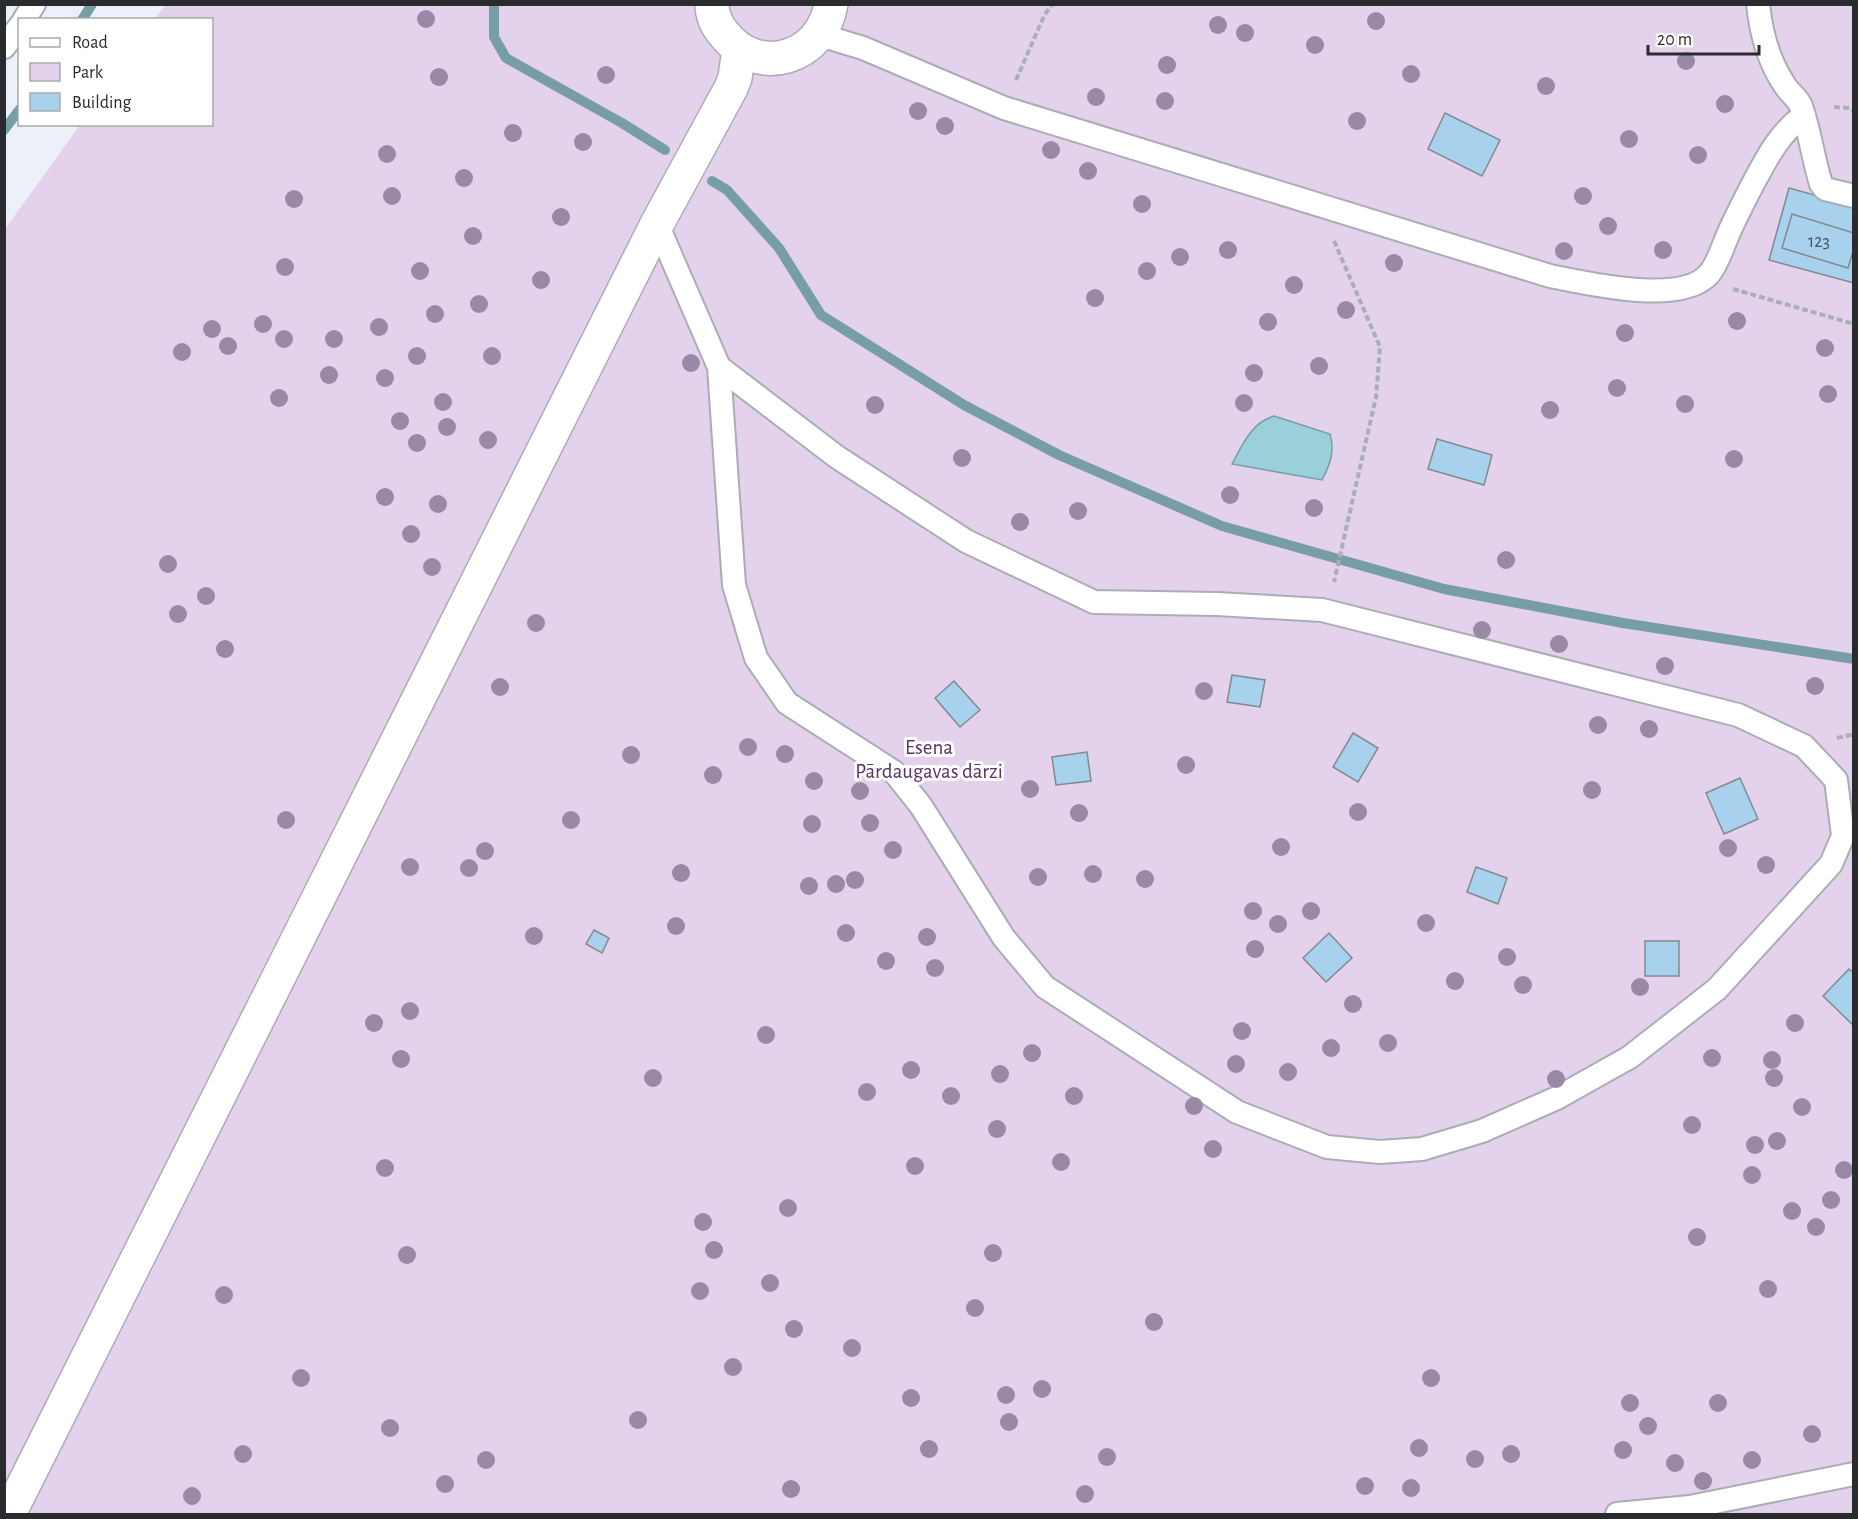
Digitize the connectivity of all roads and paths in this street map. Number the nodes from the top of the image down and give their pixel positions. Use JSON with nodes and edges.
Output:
{"nodes":[{"id":1,"x":34,"y":4,"type":"edge"},
{"id":2,"x":712,"y":4,"type":"edge"},
{"id":3,"x":1052,"y":4,"type":"edge"},
{"id":4,"x":1758,"y":4,"type":"edge"},
{"id":5,"x":25,"y":18,"type":"edge"},
{"id":6,"x":825,"y":18,"type":"edge"},
{"id":7,"x":18,"y":29,"type":"edge"},
{"id":8,"x":4,"y":47,"type":"edge"},
{"id":9,"x":749,"y":53,"type":"junction"},
{"id":10,"x":1004,"y":108,"type":"junction"},
{"id":11,"x":1803,"y":115,"type":"junction"},
{"id":12,"x":1854,"y":196,"type":"edge"},
{"id":13,"x":1317,"y":205,"type":"junction"},
{"id":14,"x":657,"y":224,"type":"junction"},
{"id":15,"x":1711,"y":273,"type":"junction"},
{"id":16,"x":1854,"y":324,"type":"edge"},
{"id":17,"x":719,"y":367,"type":"junction"},
{"id":18,"x":1337,"y":576,"type":"dead end"},
{"id":19,"x":1854,"y":1474,"type":"edge"},
{"id":20,"x":9,"y":1515,"type":"edge"},
{"id":21,"x":1617,"y":1515,"type":"edge"}],
"edges":[{"from":1,"to":5,"type":"lane"},
{"from":2,"to":9,"type":"street"},
{"from":3,"to":10,"type":"path"},
{"from":4,"to":11,"type":"lane"},
{"from":6,"to":9,"type":"street"},
{"from":6,"to":10,"type":"lane"},
{"from":7,"to":8,"type":"lane"},
{"from":9,"to":14,"type":"street"},
{"from":10,"to":13,"type":"lane"},
{"from":11,"to":12,"type":"lane"},
{"from":11,"to":15,"type":"lane"},
{"from":13,"to":15,"type":"lane"},
{"from":13,"to":18,"type":"path"},
{"from":14,"to":17,"type":"lane"},
{"from":14,"to":20,"type":"street"},
{"from":15,"to":16,"type":"path"},
{"from":17,"to":17,"type":"lane"},
{"from":19,"to":21,"type":"lane"}]}
